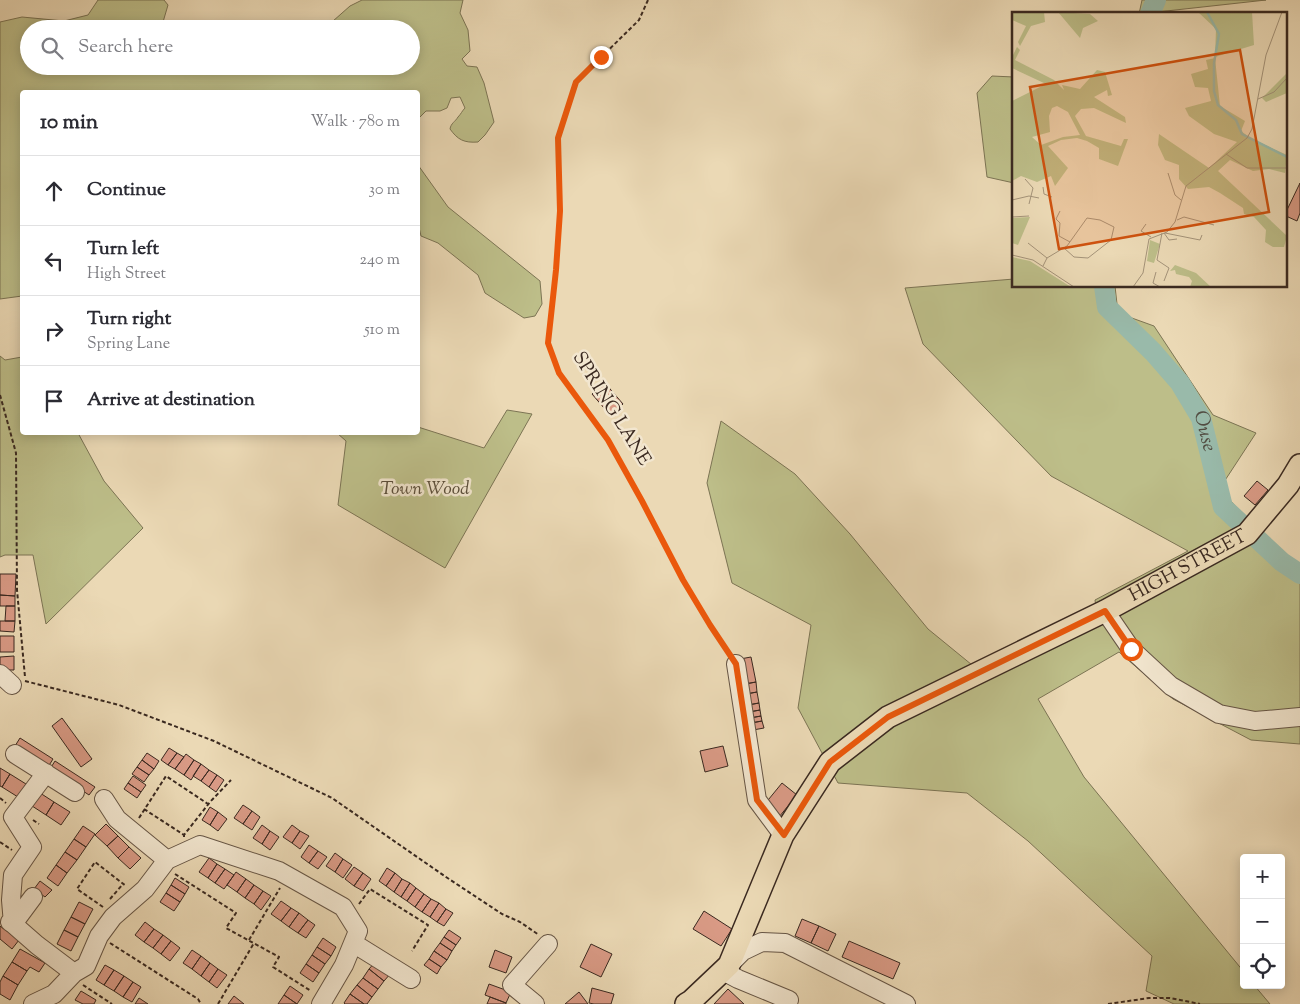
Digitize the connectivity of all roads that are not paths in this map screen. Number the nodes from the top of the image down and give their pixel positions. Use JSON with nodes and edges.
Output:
{"nodes":[{"id":1,"x":1300,"y":465,"type":"edge"},
{"id":2,"x":1105,"y":611,"type":"junction"},
{"id":3,"x":736,"y":664,"type":"road end"},
{"id":4,"x":1300,"y":718,"type":"edge"},
{"id":5,"x":15,"y":754,"type":"dead end"},
{"id":6,"x":46,"y":774,"type":"junction"},
{"id":7,"x":75,"y":792,"type":"dead end"},
{"id":8,"x":104,"y":799,"type":"dead end"},
{"id":9,"x":784,"y":835,"type":"junction"},
{"id":10,"x":164,"y":863,"type":"junction"},
{"id":11,"x":33,"y":897,"type":"dead end"},
{"id":12,"x":6,"y":919,"type":"edge"},
{"id":13,"x":353,"y":943,"type":"junction"},
{"id":14,"x":548,"y":944,"type":"road end"},
{"id":15,"x":726,"y":968,"type":"junction"},
{"id":16,"x":72,"y":975,"type":"junction"},
{"id":17,"x":412,"y":979,"type":"dead end"},
{"id":18,"x":789,"y":1000,"type":"dead end"},
{"id":19,"x":322,"y":1002,"type":"edge"},
{"id":20,"x":33,"y":1004,"type":"edge"},
{"id":21,"x":536,"y":1004,"type":"edge"},
{"id":22,"x":686,"y":1004,"type":"edge"},
{"id":23,"x":906,"y":1004,"type":"edge"}],
"edges":[{"from":1,"to":2,"type":"main road","name":"HIGH STREET"},
{"from":2,"to":4,"type":"street"},
{"from":2,"to":9,"type":"main road","name":"HIGH STREET"},
{"from":3,"to":9,"type":"street"},
{"from":5,"to":6,"type":"street"},
{"from":6,"to":7,"type":"street"},
{"from":6,"to":12,"type":"street"},
{"from":8,"to":10,"type":"street"},
{"from":9,"to":15,"type":"main road","name":"HIGH STREET"},
{"from":10,"to":13,"type":"street"},
{"from":10,"to":16,"type":"street"},
{"from":11,"to":12,"type":"street"},
{"from":12,"to":16,"type":"street"},
{"from":13,"to":17,"type":"street"},
{"from":13,"to":19,"type":"street"},
{"from":14,"to":21,"type":"street"},
{"from":15,"to":18,"type":"street"},
{"from":15,"to":22,"type":"main road","name":"HIGH STREET"},
{"from":15,"to":23,"type":"street"},
{"from":16,"to":20,"type":"street"}]}
